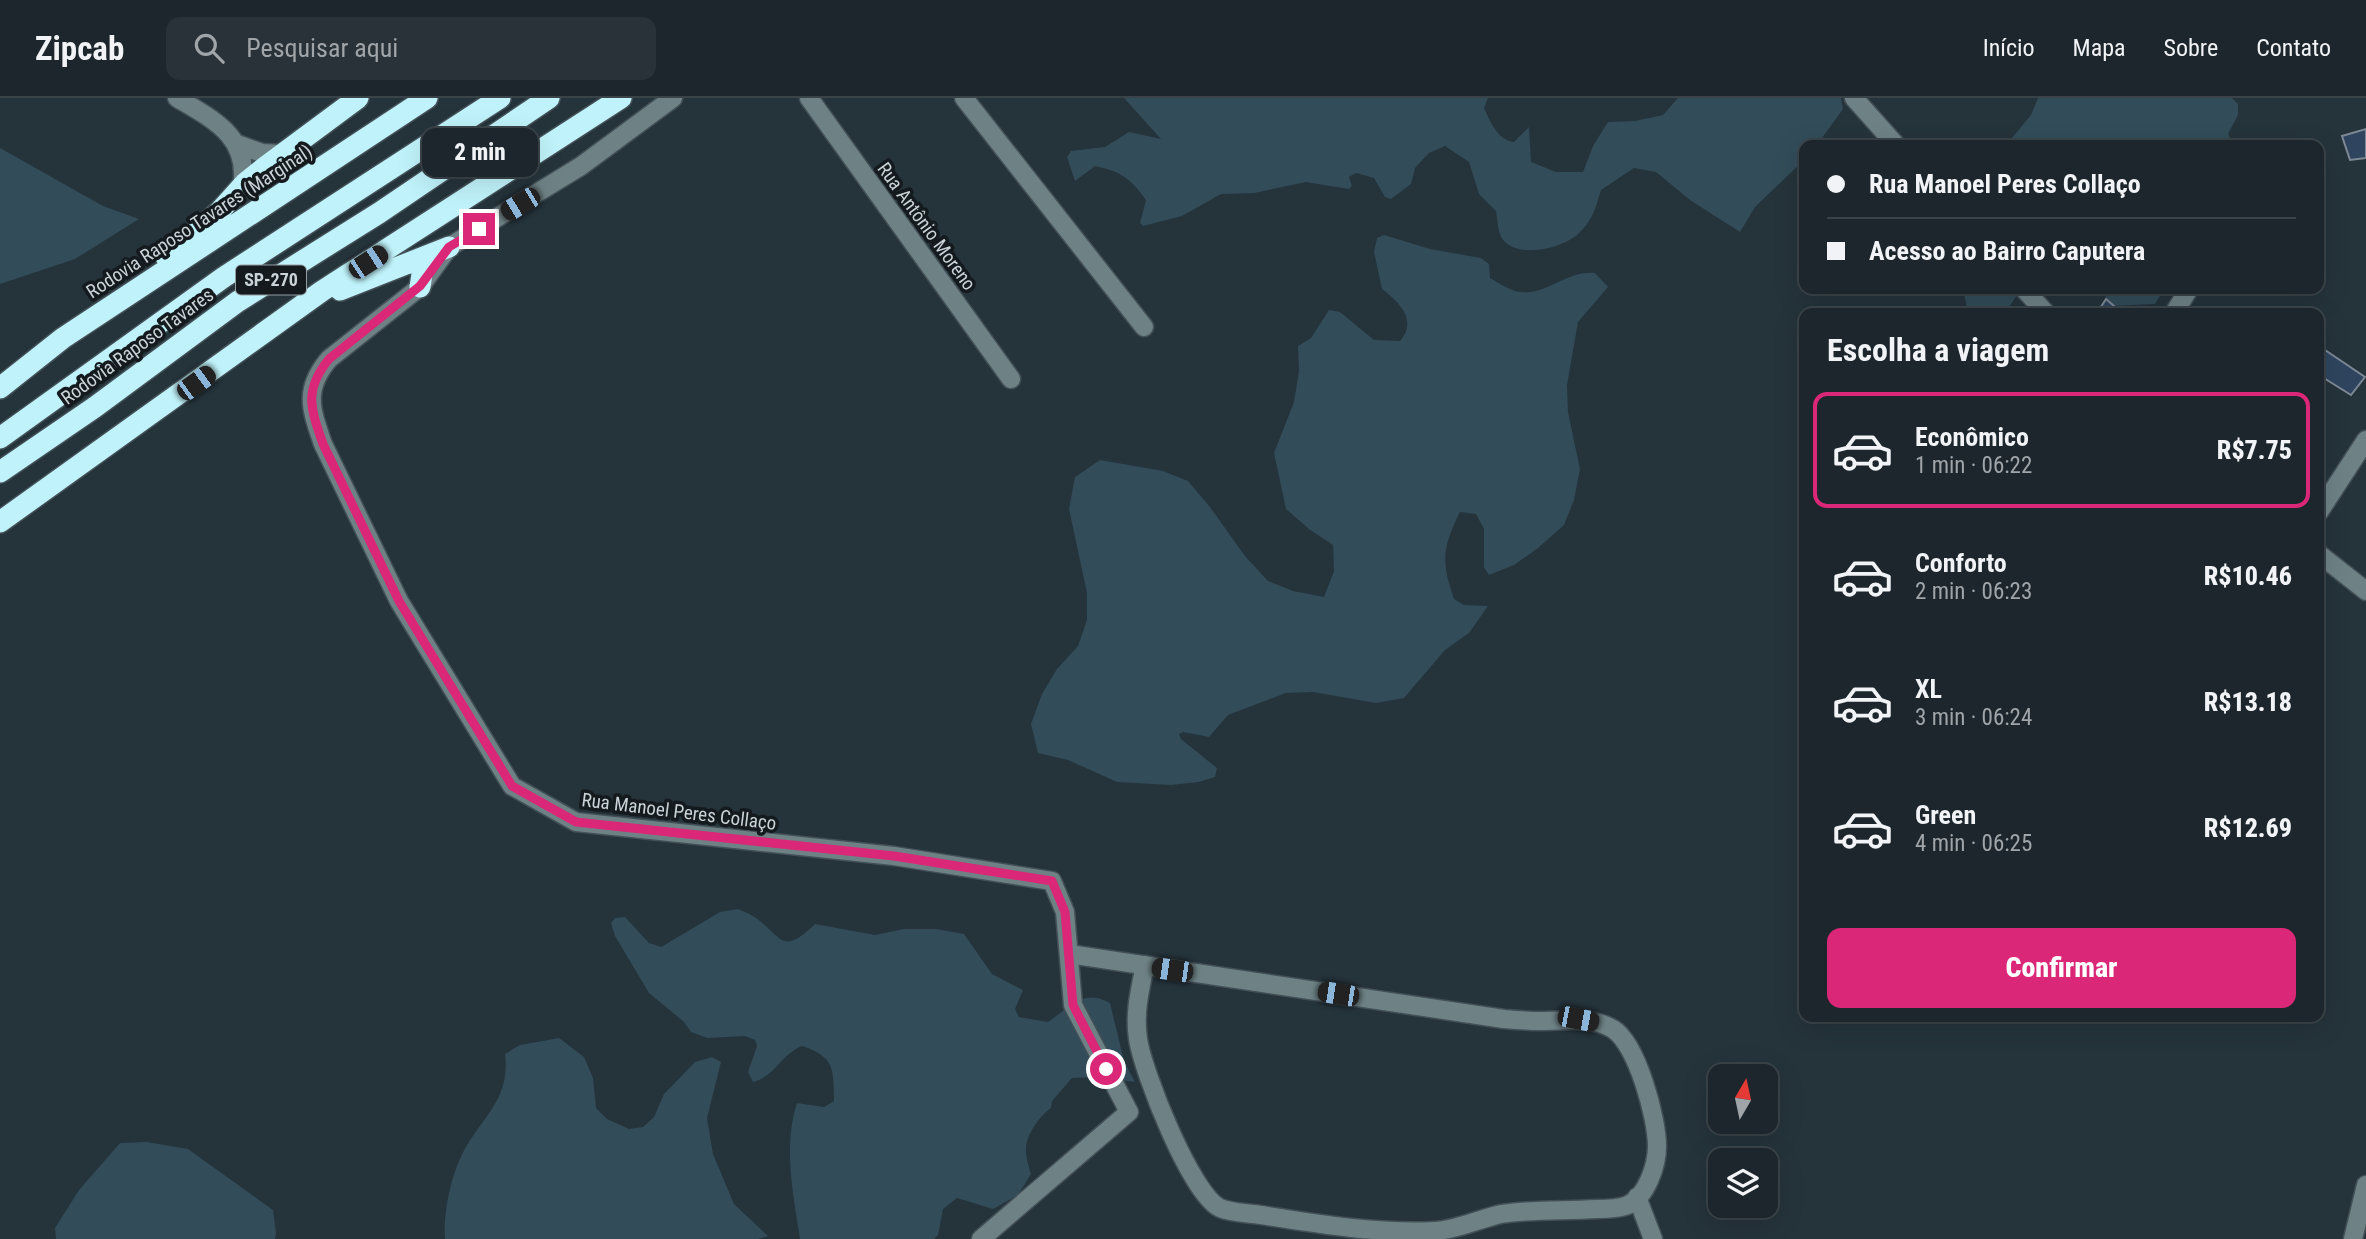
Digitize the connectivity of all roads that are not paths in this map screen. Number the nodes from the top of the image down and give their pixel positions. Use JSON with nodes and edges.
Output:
{"nodes":[{"id":1,"x":177,"y":98,"type":"edge"},
{"id":2,"x":358,"y":98,"type":"edge"},
{"id":3,"x":427,"y":98,"type":"edge"},
{"id":4,"x":500,"y":98,"type":"edge"},
{"id":5,"x":548,"y":98,"type":"edge"},
{"id":6,"x":621,"y":98,"type":"edge"},
{"id":7,"x":673,"y":98,"type":"edge"},
{"id":8,"x":808,"y":98,"type":"edge"},
{"id":9,"x":964,"y":98,"type":"edge"},
{"id":10,"x":1854,"y":98,"type":"edge"},
{"id":11,"x":1892,"y":140,"type":"edge"},
{"id":12,"x":237,"y":144,"type":"junction"},
{"id":13,"x":282,"y":154,"type":"junction"},
{"id":14,"x":242,"y":187,"type":"junction"},
{"id":15,"x":449,"y":247,"type":"junction"},
{"id":16,"x":410,"y":263,"type":"junction"},
{"id":17,"x":420,"y":286,"type":"junction"},
{"id":18,"x":2029,"y":294,"type":"edge"},
{"id":19,"x":303,"y":305,"type":"junction"},
{"id":20,"x":2041,"y":308,"type":"edge"},
{"id":21,"x":1144,"y":327,"type":"dead end"},
{"id":22,"x":63,"y":338,"type":"junction"},
{"id":23,"x":1011,"y":379,"type":"dead end"},
{"id":24,"x":0,"y":388,"type":"edge"},
{"id":25,"x":0,"y":438,"type":"edge"},
{"id":26,"x":2366,"y":440,"type":"edge"},
{"id":27,"x":0,"y":472,"type":"edge"},
{"id":28,"x":2324,"y":504,"type":"edge"},
{"id":29,"x":0,"y":522,"type":"edge"},
{"id":30,"x":2324,"y":558,"type":"edge"},
{"id":31,"x":2366,"y":591,"type":"edge"},
{"id":32,"x":1069,"y":954,"type":"junction"},
{"id":33,"x":1145,"y":965,"type":"junction"},
{"id":34,"x":2366,"y":1185,"type":"edge"},
{"id":35,"x":1637,"y":1197,"type":"junction"},
{"id":36,"x":981,"y":1239,"type":"edge"},
{"id":37,"x":1653,"y":1239,"type":"edge"},
{"id":38,"x":2353,"y":1239,"type":"edge"}],
"edges":[{"from":1,"to":12,"type":"street"},
{"from":2,"to":13,"type":"highway"},
{"from":3,"to":22,"type":"highway","name":"Rodovia Raposo Tavares (Marginal)"},
{"from":4,"to":25,"type":"highway","name":"Rodovia Raposo Tavares","number":"SP-270"},
{"from":5,"to":27,"type":"highway","name":"Rodovia Raposo Tavares","number":"SP-270"},
{"from":6,"to":19,"type":"highway","number":"SP-270"},
{"from":7,"to":15,"type":"street"},
{"from":8,"to":23,"type":"street","name":"Rua Antônio Moreno"},
{"from":9,"to":21,"type":"street"},
{"from":10,"to":11,"type":"street"},
{"from":12,"to":13,"type":"street"},
{"from":12,"to":14,"type":"street"},
{"from":13,"to":14,"type":"highway"},
{"from":14,"to":22,"type":"highway"},
{"from":15,"to":16,"type":"highway"},
{"from":15,"to":17,"type":"street","name":"Rua Manoel Peres Collaço"},
{"from":16,"to":17,"type":"highway"},
{"from":16,"to":19,"type":"highway"},
{"from":17,"to":32,"type":"street","name":"Rua Manoel Peres Collaço"},
{"from":18,"to":20,"type":"street"},
{"from":19,"to":29,"type":"highway","number":"SP-270"},
{"from":22,"to":24,"type":"highway","name":"Rodovia Raposo Tavares (Marginal)"},
{"from":26,"to":28,"type":"street"},
{"from":30,"to":31,"type":"street"},
{"from":32,"to":33,"type":"street"},
{"from":32,"to":36,"type":"street","name":"Rua Manoel Peres Collaço"},
{"from":33,"to":35,"type":"street"},
{"from":33,"to":35,"type":"street"},
{"from":34,"to":38,"type":"street"},
{"from":35,"to":37,"type":"street"}]}
